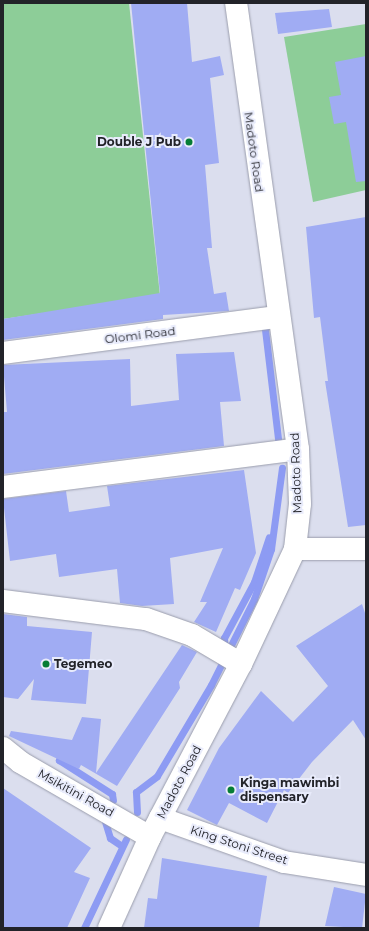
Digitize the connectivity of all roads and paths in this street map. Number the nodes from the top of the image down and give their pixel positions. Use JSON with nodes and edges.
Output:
{"nodes":[{"id":1,"x":236,"y":3,"type":"edge"},
{"id":2,"x":278,"y":317,"type":"junction"},
{"id":3,"x":3,"y":354,"type":"edge"},
{"id":4,"x":298,"y":449,"type":"junction"},
{"id":5,"x":3,"y":487,"type":"edge"},
{"id":6,"x":295,"y":549,"type":"junction"},
{"id":7,"x":366,"y":549,"type":"edge"},
{"id":8,"x":3,"y":601,"type":"edge"},
{"id":9,"x":241,"y":664,"type":"junction"},
{"id":10,"x":3,"y":748,"type":"edge"},
{"id":11,"x":155,"y":828,"type":"junction"},
{"id":12,"x":366,"y":875,"type":"edge"},
{"id":13,"x":109,"y":928,"type":"edge"}],
"edges":[{"from":1,"to":2,"type":"street","name":"Madoto Road"},
{"from":2,"to":3,"type":"street","name":"Olomi Road"},
{"from":2,"to":4,"type":"street","name":"Madoto Road"},
{"from":4,"to":5,"type":"street"},
{"from":4,"to":6,"type":"street","name":"Madoto Road"},
{"from":6,"to":7,"type":"street"},
{"from":6,"to":9,"type":"street","name":"Madoto Road"},
{"from":8,"to":9,"type":"street"},
{"from":9,"to":11,"type":"street","name":"Madoto Road"},
{"from":10,"to":11,"type":"street","name":"Msikitini Road"},
{"from":11,"to":12,"type":"street","name":"King Stoni Street"},
{"from":11,"to":13,"type":"street","name":"Madoto Road"}]}
